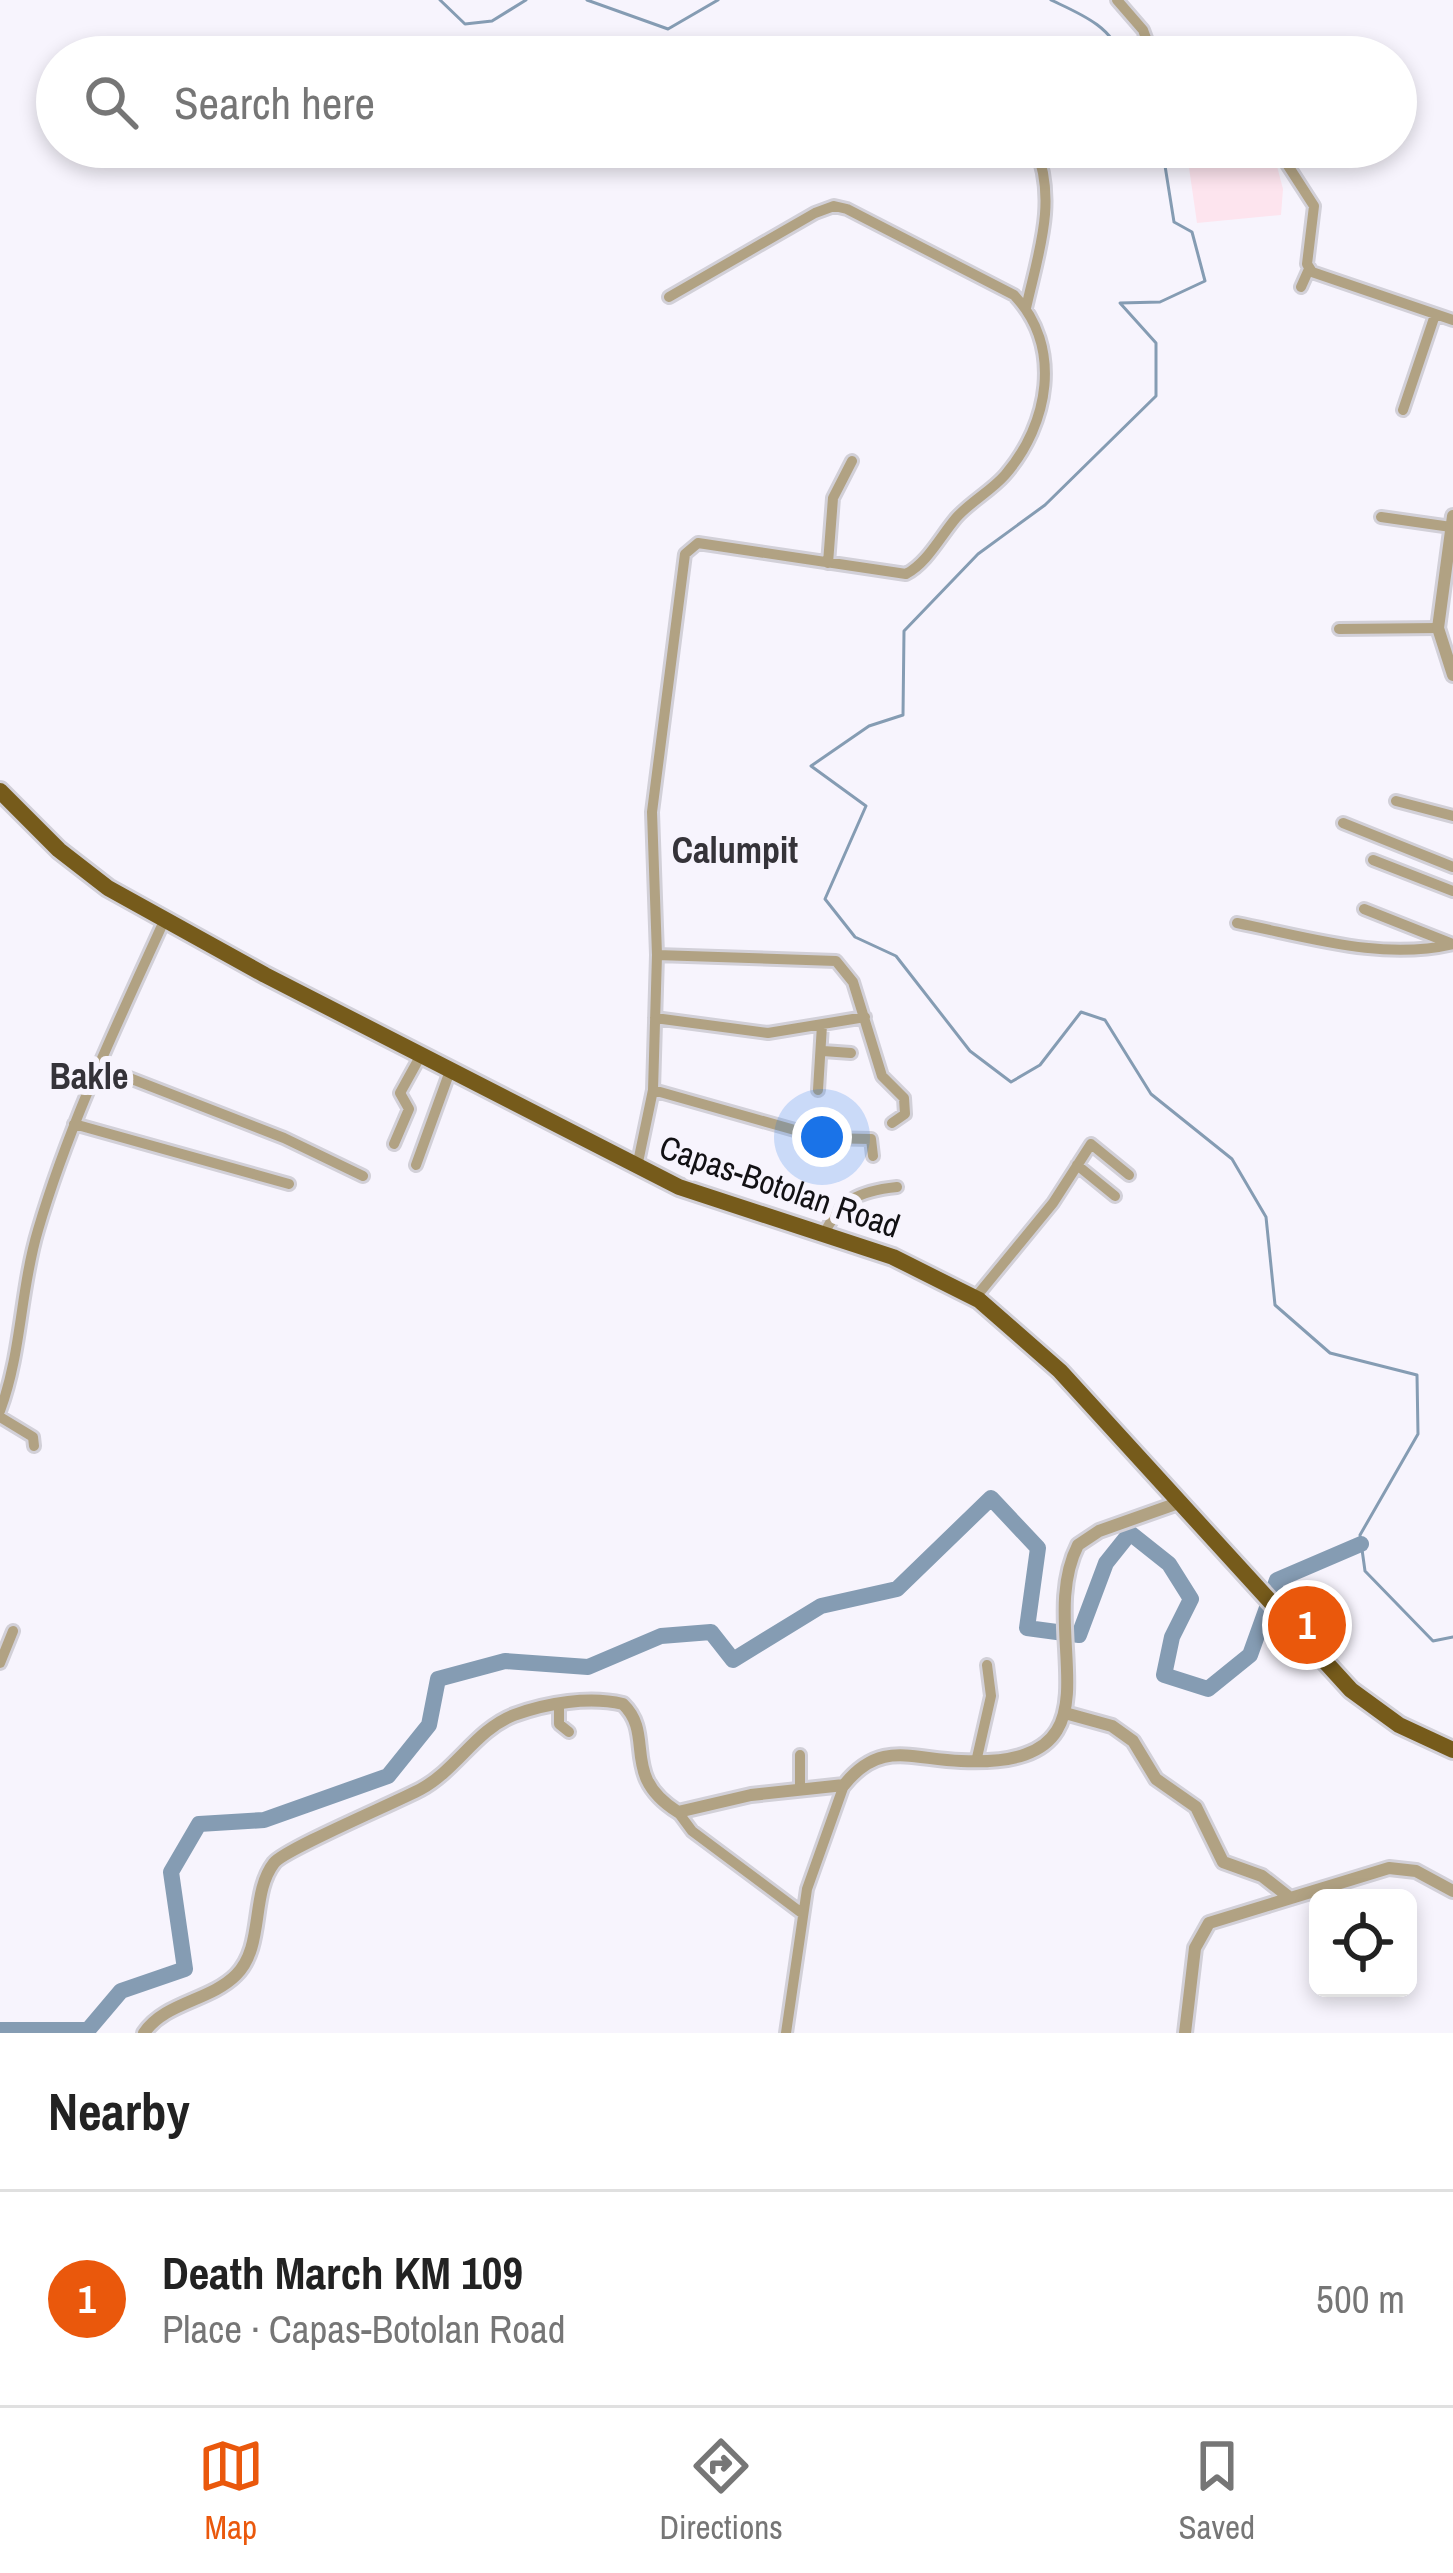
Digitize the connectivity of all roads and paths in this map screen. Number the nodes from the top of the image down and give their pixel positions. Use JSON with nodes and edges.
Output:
{"nodes":[{"id":1,"x":1118,"y":0,"type":"edge"},
{"id":2,"x":1144,"y":36,"type":"edge"},
{"id":3,"x":1044,"y":168,"type":"edge"},
{"id":4,"x":1290,"y":168,"type":"edge"},
{"id":5,"x":1309,"y":268,"type":"junction"},
{"id":6,"x":1301,"y":286,"type":"dead end"},
{"id":7,"x":669,"y":297,"type":"dead end"},
{"id":8,"x":1026,"y":308,"type":"junction"},
{"id":9,"x":1435,"y":315,"type":"junction"},
{"id":10,"x":1453,"y":320,"type":"edge"},
{"id":11,"x":1403,"y":410,"type":"dead end"},
{"id":12,"x":852,"y":461,"type":"dead end"},
{"id":13,"x":1381,"y":517,"type":"dead end"},
{"id":14,"x":1452,"y":522,"type":"edge"},
{"id":15,"x":828,"y":562,"type":"junction"},
{"id":16,"x":1438,"y":628,"type":"junction"},
{"id":17,"x":1339,"y":629,"type":"dead end"},
{"id":18,"x":1453,"y":675,"type":"edge"},
{"id":19,"x":0,"y":791,"type":"edge"},
{"id":20,"x":1396,"y":801,"type":"dead end"},
{"id":21,"x":1453,"y":816,"type":"edge"},
{"id":22,"x":1343,"y":823,"type":"dead end"},
{"id":23,"x":1373,"y":860,"type":"dead end"},
{"id":24,"x":1453,"y":867,"type":"edge"},
{"id":25,"x":1453,"y":891,"type":"edge"},
{"id":26,"x":1364,"y":909,"type":"dead end"},
{"id":27,"x":164,"y":921,"type":"junction"},
{"id":28,"x":1237,"y":922,"type":"dead end"},
{"id":29,"x":1452,"y":943,"type":"edge"},
{"id":30,"x":657,"y":955,"type":"junction"},
{"id":31,"x":865,"y":1017,"type":"junction"},
{"id":32,"x":655,"y":1018,"type":"junction"},
{"id":33,"x":822,"y":1025,"type":"junction"},
{"id":34,"x":823,"y":1051,"type":"junction"},
{"id":35,"x":850,"y":1053,"type":"dead end"},
{"id":36,"x":421,"y":1055,"type":"junction"},
{"id":37,"x":101,"y":1067,"type":"junction"},
{"id":38,"x":450,"y":1071,"type":"junction"},
{"id":39,"x":653,"y":1090,"type":"junction"},
{"id":40,"x":818,"y":1090,"type":"dead end"},
{"id":41,"x":892,"y":1123,"type":"dead end"},
{"id":42,"x":74,"y":1124,"type":"junction"},
{"id":43,"x":394,"y":1144,"type":"dead end"},
{"id":44,"x":873,"y":1156,"type":"dead end"},
{"id":45,"x":416,"y":1165,"type":"dead end"},
{"id":46,"x":1078,"y":1165,"type":"junction"},
{"id":47,"x":637,"y":1167,"type":"junction"},
{"id":48,"x":1129,"y":1175,"type":"dead end"},
{"id":49,"x":363,"y":1177,"type":"dead end"},
{"id":50,"x":289,"y":1184,"type":"dead end"},
{"id":51,"x":896,"y":1187,"type":"dead end"},
{"id":52,"x":1115,"y":1196,"type":"dead end"},
{"id":53,"x":823,"y":1236,"type":"junction"},
{"id":54,"x":975,"y":1298,"type":"junction"},
{"id":55,"x":0,"y":1414,"type":"edge"},
{"id":56,"x":34,"y":1446,"type":"dead end"},
{"id":57,"x":1181,"y":1502,"type":"junction"},
{"id":58,"x":13,"y":1631,"type":"dead end"},
{"id":59,"x":0,"y":1663,"type":"edge"},
{"id":60,"x":987,"y":1665,"type":"dead end"},
{"id":61,"x":559,"y":1704,"type":"junction"},
{"id":62,"x":1065,"y":1713,"type":"junction"},
{"id":63,"x":568,"y":1732,"type":"dead end"},
{"id":64,"x":1453,"y":1750,"type":"edge"},
{"id":65,"x":800,"y":1755,"type":"dead end"},
{"id":66,"x":976,"y":1762,"type":"junction"},
{"id":67,"x":844,"y":1785,"type":"junction"},
{"id":68,"x":800,"y":1790,"type":"junction"},
{"id":69,"x":678,"y":1812,"type":"junction"},
{"id":70,"x":1453,"y":1891,"type":"edge"},
{"id":71,"x":1289,"y":1897,"type":"junction"},
{"id":72,"x":802,"y":1914,"type":"junction"},
{"id":73,"x":144,"y":2033,"type":"edge"},
{"id":74,"x":786,"y":2033,"type":"edge"},
{"id":75,"x":1185,"y":2033,"type":"edge"}],
"edges":[{"from":1,"to":2,"type":"street"},
{"from":3,"to":8,"type":"street"},
{"from":4,"to":5,"type":"street"},
{"from":5,"to":6,"type":"street"},
{"from":5,"to":9,"type":"street"},
{"from":7,"to":8,"type":"street"},
{"from":8,"to":15,"type":"street"},
{"from":9,"to":10,"type":"street"},
{"from":9,"to":11,"type":"street"},
{"from":12,"to":15,"type":"street"},
{"from":13,"to":14,"type":"street"},
{"from":14,"to":16,"type":"street"},
{"from":15,"to":30,"type":"street"},
{"from":16,"to":17,"type":"street"},
{"from":16,"to":18,"type":"street"},
{"from":19,"to":27,"type":"main road","name":"Capas-Botolan Road"},
{"from":20,"to":21,"type":"street"},
{"from":22,"to":24,"type":"street"},
{"from":23,"to":25,"type":"street"},
{"from":26,"to":29,"type":"street"},
{"from":27,"to":36,"type":"main road","name":"Capas-Botolan Road"},
{"from":27,"to":37,"type":"street"},
{"from":28,"to":29,"type":"street"},
{"from":30,"to":31,"type":"street"},
{"from":30,"to":32,"type":"street"},
{"from":31,"to":33,"type":"street"},
{"from":31,"to":41,"type":"street"},
{"from":32,"to":33,"type":"street"},
{"from":32,"to":39,"type":"street"},
{"from":33,"to":34,"type":"street"},
{"from":34,"to":35,"type":"street"},
{"from":34,"to":40,"type":"street"},
{"from":36,"to":38,"type":"main road","name":"Capas-Botolan Road"},
{"from":36,"to":43,"type":"street"},
{"from":37,"to":42,"type":"street"},
{"from":37,"to":49,"type":"street"},
{"from":38,"to":45,"type":"street"},
{"from":38,"to":47,"type":"main road","name":"Capas-Botolan Road"},
{"from":39,"to":44,"type":"street"},
{"from":39,"to":47,"type":"street"},
{"from":42,"to":50,"type":"street"},
{"from":42,"to":55,"type":"street"},
{"from":46,"to":48,"type":"street"},
{"from":46,"to":52,"type":"street"},
{"from":46,"to":54,"type":"street"},
{"from":47,"to":53,"type":"main road","name":"Capas-Botolan Road"},
{"from":51,"to":53,"type":"street"},
{"from":53,"to":54,"type":"main road","name":"Capas-Botolan Road"},
{"from":54,"to":57,"type":"main road","name":"Capas-Botolan Road"},
{"from":55,"to":56,"type":"street"},
{"from":57,"to":62,"type":"street"},
{"from":57,"to":64,"type":"main road","name":"Capas-Botolan Road"},
{"from":58,"to":59,"type":"street"},
{"from":60,"to":66,"type":"street"},
{"from":61,"to":63,"type":"street"},
{"from":61,"to":69,"type":"street"},
{"from":61,"to":73,"type":"street"},
{"from":62,"to":66,"type":"street"},
{"from":62,"to":71,"type":"street"},
{"from":65,"to":68,"type":"street"},
{"from":66,"to":67,"type":"street"},
{"from":67,"to":68,"type":"street"},
{"from":67,"to":72,"type":"street"},
{"from":68,"to":69,"type":"street"},
{"from":69,"to":72,"type":"street"},
{"from":70,"to":71,"type":"street"},
{"from":71,"to":75,"type":"street"},
{"from":72,"to":74,"type":"street"}]}
